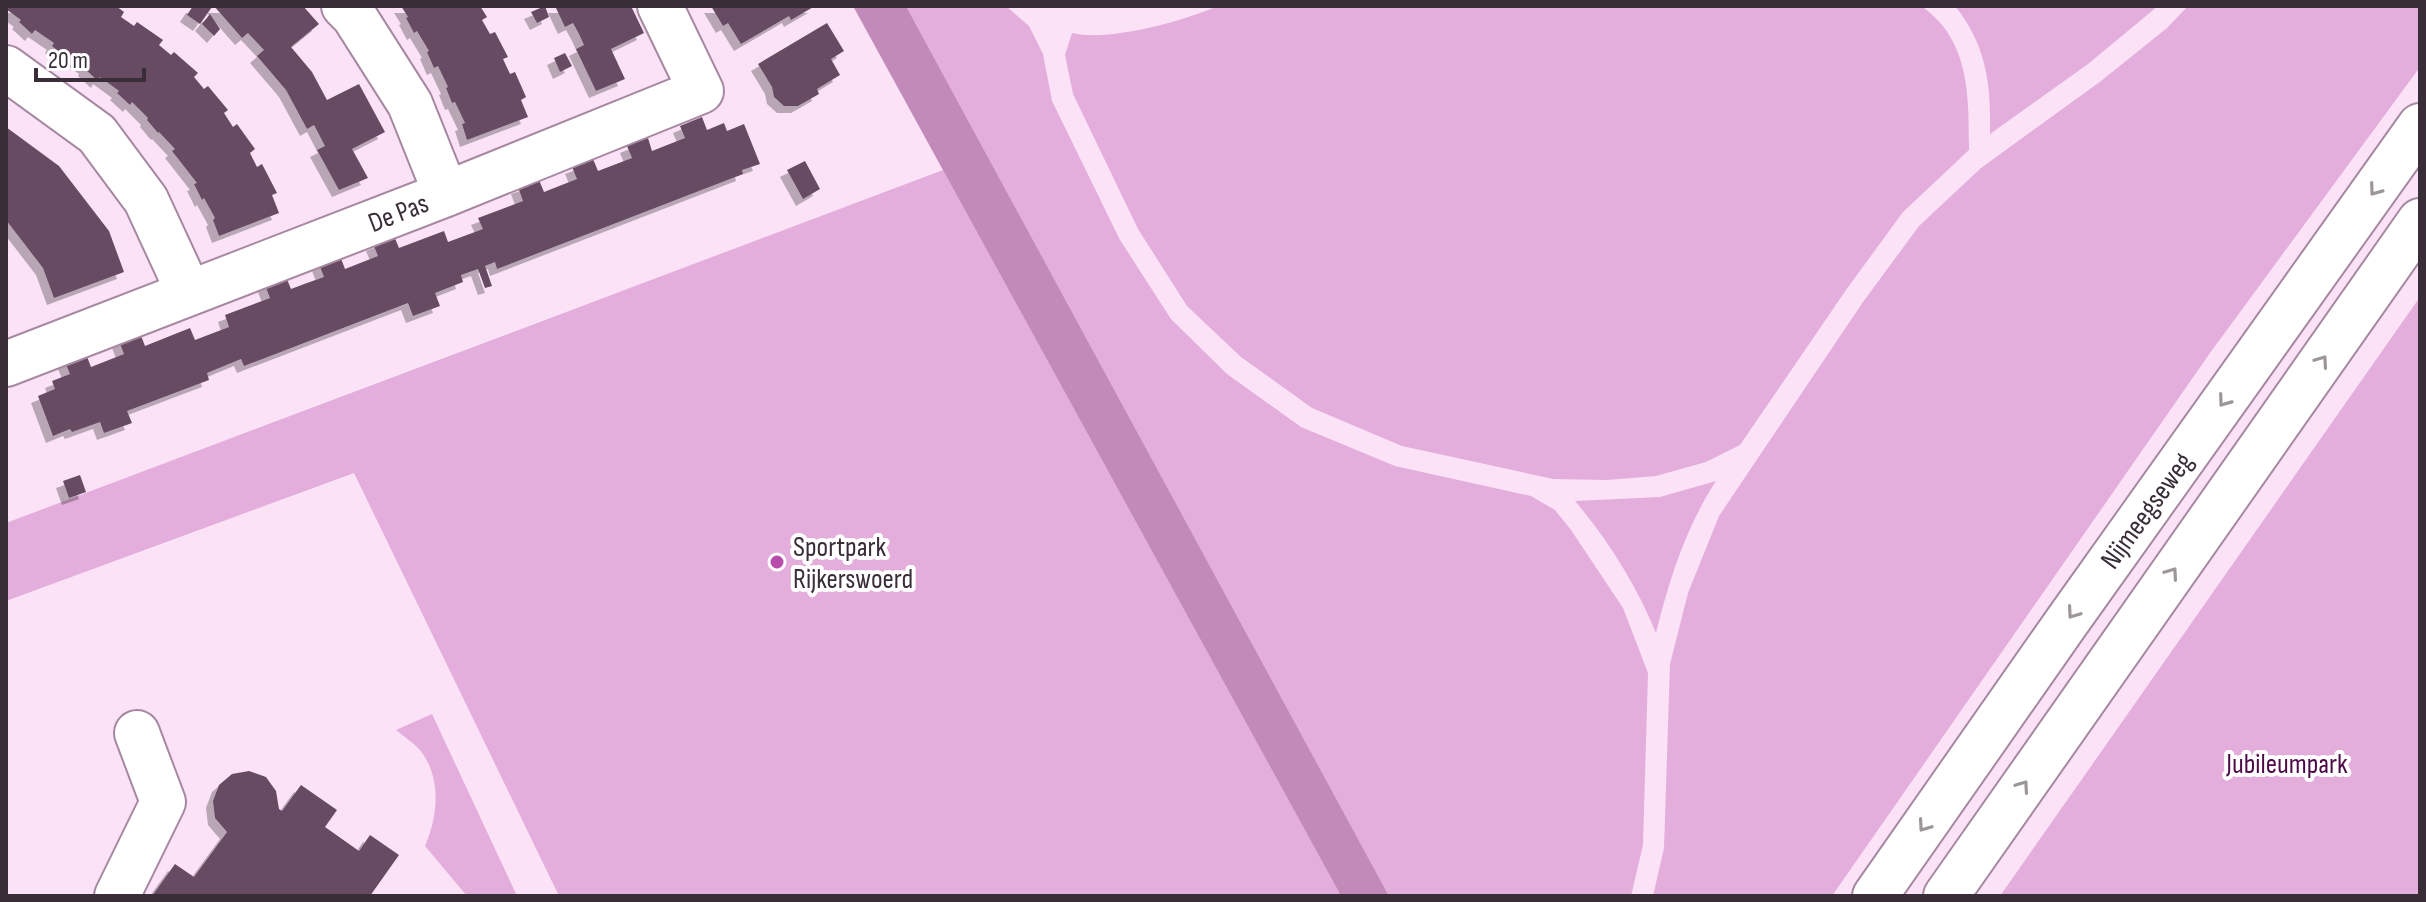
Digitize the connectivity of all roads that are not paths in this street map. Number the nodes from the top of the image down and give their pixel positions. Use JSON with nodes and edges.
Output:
{"nodes":[{"id":1,"x":344,"y":6,"type":"edge"},
{"id":2,"x":660,"y":6,"type":"edge"},
{"id":3,"x":6,"y":68,"type":"edge"},
{"id":4,"x":2420,"y":126,"type":"edge"},
{"id":5,"x":446,"y":194,"type":"junction"},
{"id":6,"x":2420,"y":221,"type":"edge"},
{"id":7,"x":189,"y":293,"type":"junction"},
{"id":8,"x":6,"y":364,"type":"edge"},
{"id":9,"x":137,"y":733,"type":"dead end"},
{"id":10,"x":107,"y":887,"type":"edge"},
{"id":11,"x":1875,"y":896,"type":"edge"},
{"id":12,"x":1946,"y":896,"type":"edge"}],
"edges":[{"from":1,"to":5,"type":"main road"},
{"from":2,"to":5,"type":"main road","name":"De Pas"},
{"from":3,"to":7,"type":"main road"},
{"from":4,"to":11,"type":"main road","name":"Nijmeegseweg","one_way":true},
{"from":5,"to":7,"type":"main road","name":"De Pas"},
{"from":12,"to":6,"type":"main road","name":"Nijmeegseweg","one_way":true},
{"from":7,"to":8,"type":"main road","name":"De Pas"},
{"from":9,"to":10,"type":"main road"}]}
